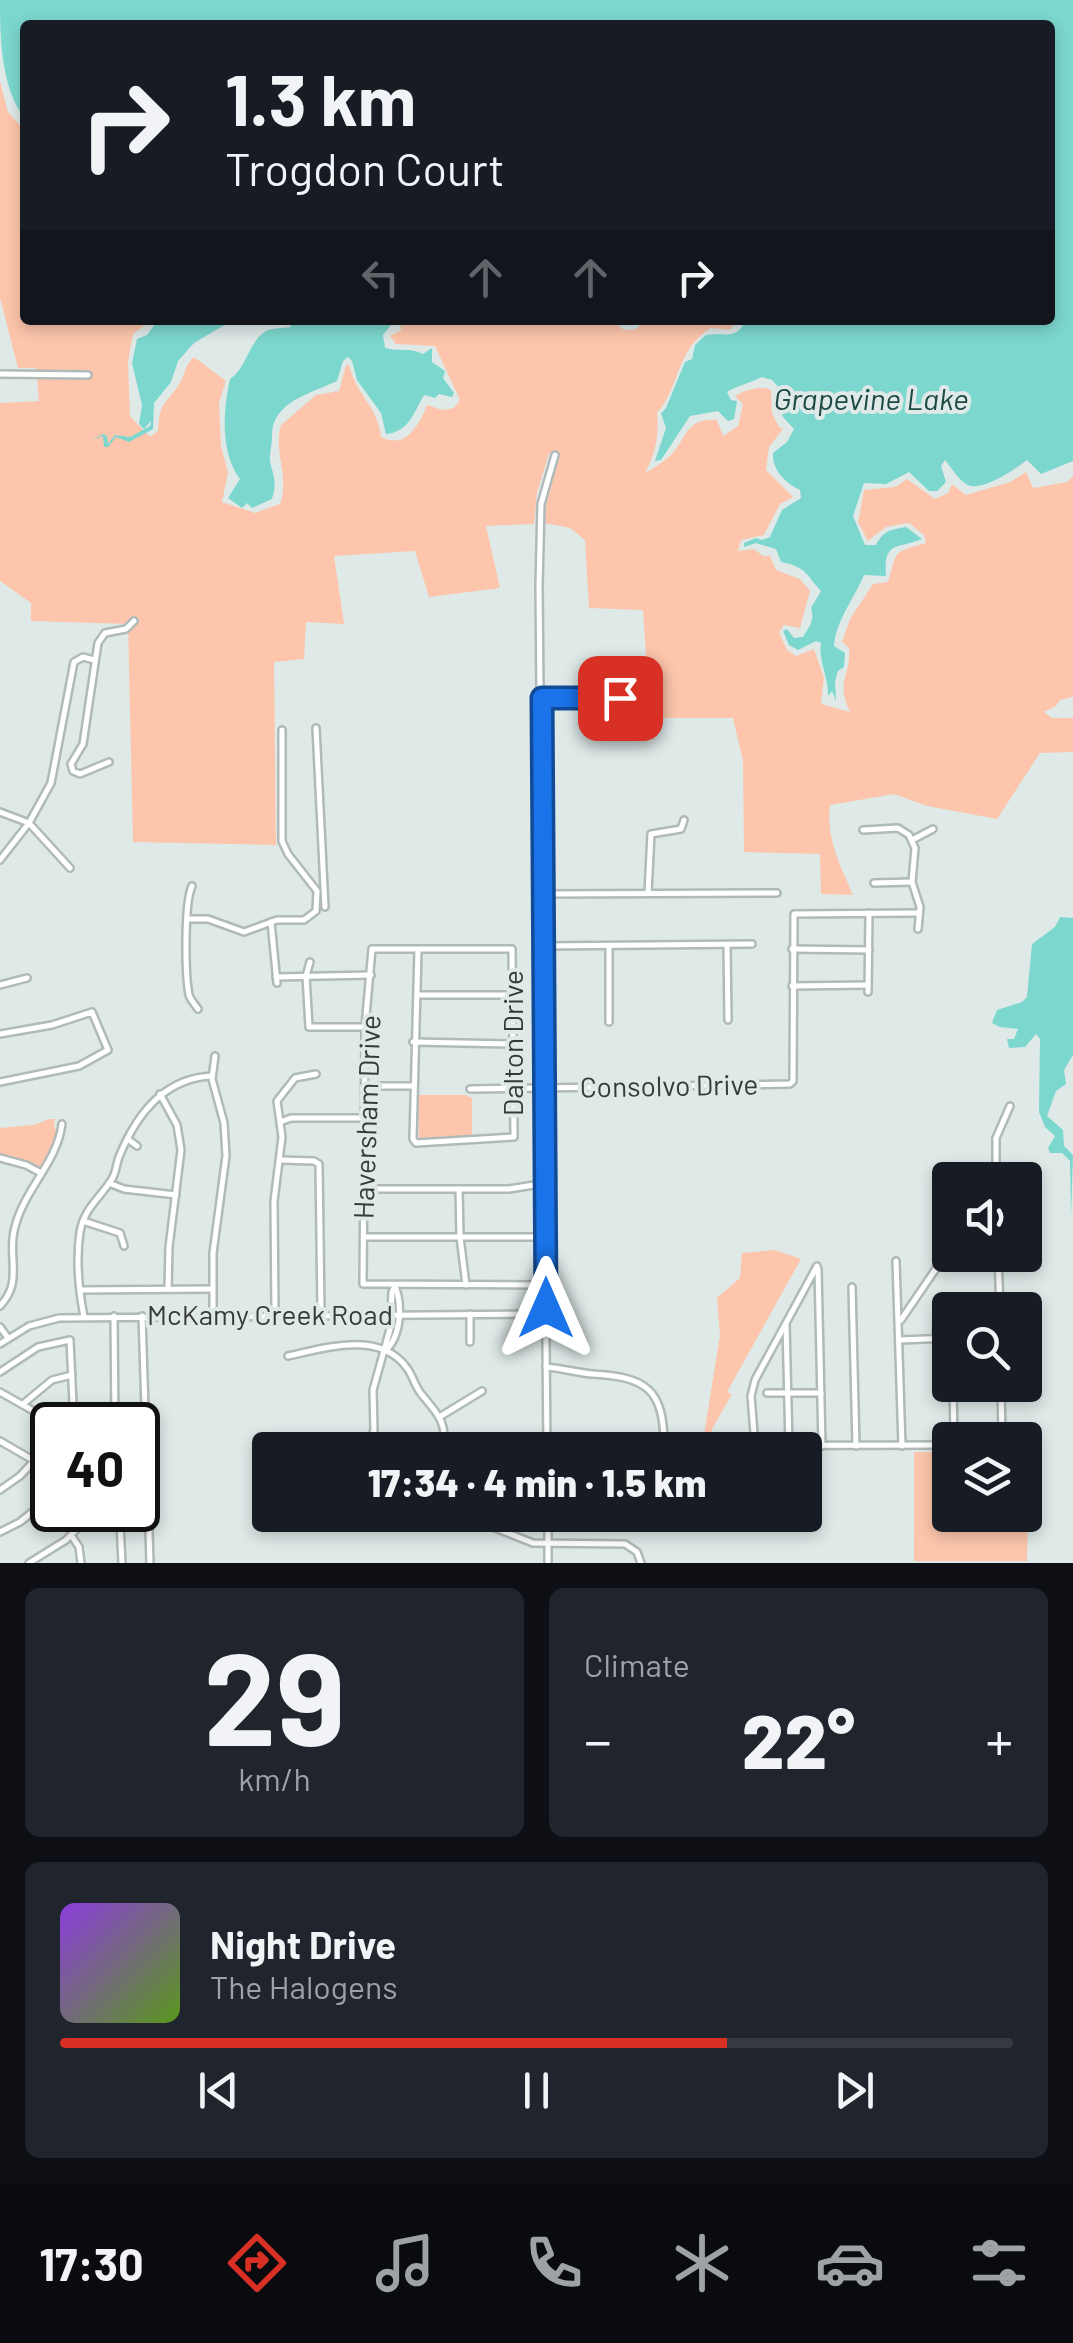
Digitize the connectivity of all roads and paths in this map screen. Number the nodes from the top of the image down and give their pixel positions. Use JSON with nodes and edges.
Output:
{"nodes":[{"id":1,"x":0,"y":374,"type":"edge"},
{"id":2,"x":88,"y":374,"type":"dead end"},
{"id":3,"x":554,"y":455,"type":"dead end"},
{"id":4,"x":134,"y":621,"type":"dead end"},
{"id":5,"x":94,"y":660,"type":"junction"},
{"id":6,"x":542,"y":698,"type":"junction"},
{"id":7,"x":629,"y":702,"type":"dead end"},
{"id":8,"x":316,"y":728,"type":"dead end"},
{"id":9,"x":282,"y":730,"type":"dead end"},
{"id":10,"x":109,"y":762,"type":"dead end"},
{"id":11,"x":0,"y":812,"type":"edge"},
{"id":12,"x":684,"y":820,"type":"dead end"},
{"id":13,"x":29,"y":824,"type":"junction"},
{"id":14,"x":932,"y":829,"type":"dead end"},
{"id":15,"x":863,"y":830,"type":"dead end"},
{"id":16,"x":912,"y":840,"type":"junction"},
{"id":17,"x":0,"y":860,"type":"edge"},
{"id":18,"x":70,"y":868,"type":"dead end"},
{"id":19,"x":912,"y":882,"type":"junction"},
{"id":20,"x":874,"y":883,"type":"dead end"},
{"id":21,"x":192,"y":886,"type":"dead end"},
{"id":22,"x":776,"y":892,"type":"dead end"},
{"id":23,"x":648,"y":893,"type":"junction"},
{"id":24,"x":544,"y":894,"type":"junction"},
{"id":25,"x":325,"y":907,"type":"dead end"},
{"id":26,"x":869,"y":913,"type":"junction"},
{"id":27,"x":918,"y":913,"type":"junction"},
{"id":28,"x":187,"y":920,"type":"junction"},
{"id":29,"x":271,"y":922,"type":"junction"},
{"id":30,"x":918,"y":928,"type":"dead end"},
{"id":31,"x":752,"y":944,"type":"dead end"},
{"id":32,"x":728,"y":945,"type":"junction"},
{"id":33,"x":543,"y":946,"type":"junction"},
{"id":34,"x":609,"y":946,"type":"junction"},
{"id":35,"x":792,"y":949,"type":"junction"},
{"id":36,"x":418,"y":950,"type":"junction"},
{"id":37,"x":869,"y":950,"type":"junction"},
{"id":38,"x":310,"y":962,"type":"dead end"},
{"id":39,"x":306,"y":976,"type":"junction"},
{"id":40,"x":371,"y":976,"type":"junction"},
{"id":41,"x":27,"y":978,"type":"dead end"},
{"id":42,"x":0,"y":986,"type":"edge"},
{"id":43,"x":792,"y":986,"type":"junction"},
{"id":44,"x":514,"y":995,"type":"junction"},
{"id":45,"x":418,"y":996,"type":"junction"},
{"id":46,"x":198,"y":1009,"type":"dead end"},
{"id":47,"x":728,"y":1020,"type":"dead end"},
{"id":48,"x":609,"y":1022,"type":"dead end"},
{"id":49,"x":365,"y":1027,"type":"junction"},
{"id":50,"x":0,"y":1034,"type":"edge"},
{"id":51,"x":413,"y":1042,"type":"junction"},
{"id":52,"x":514,"y":1044,"type":"junction"},
{"id":53,"x":216,"y":1056,"type":"dead end"},
{"id":54,"x":316,"y":1074,"type":"dead end"},
{"id":55,"x":212,"y":1076,"type":"junction"},
{"id":56,"x":0,"y":1082,"type":"edge"},
{"id":57,"x":365,"y":1086,"type":"junction"},
{"id":58,"x":413,"y":1086,"type":"junction"},
{"id":59,"x":545,"y":1088,"type":"junction"},
{"id":60,"x":514,"y":1089,"type":"junction"},
{"id":61,"x":470,"y":1090,"type":"dead end"},
{"id":62,"x":160,"y":1094,"type":"junction"},
{"id":63,"x":1010,"y":1106,"type":"dead end"},
{"id":64,"x":366,"y":1118,"type":"junction"},
{"id":65,"x":280,"y":1122,"type":"junction"},
{"id":66,"x":62,"y":1124,"type":"dead end"},
{"id":67,"x":128,"y":1140,"type":"junction"},
{"id":68,"x":137,"y":1146,"type":"dead end"},
{"id":69,"x":0,"y":1158,"type":"edge"},
{"id":70,"x":280,"y":1160,"type":"junction"},
{"id":71,"x":996,"y":1162,"type":"edge"},
{"id":72,"x":40,"y":1173,"type":"junction"},
{"id":73,"x":109,"y":1183,"type":"junction"},
{"id":74,"x":534,"y":1185,"type":"dead end"},
{"id":75,"x":362,"y":1189,"type":"junction"},
{"id":76,"x":460,"y":1189,"type":"junction"},
{"id":77,"x":176,"y":1195,"type":"junction"},
{"id":78,"x":84,"y":1220,"type":"junction"},
{"id":79,"x":546,"y":1236,"type":"junction"},
{"id":80,"x":363,"y":1237,"type":"junction"},
{"id":81,"x":460,"y":1237,"type":"junction"},
{"id":82,"x":124,"y":1246,"type":"dead end"},
{"id":83,"x":896,"y":1261,"type":"dead end"},
{"id":84,"x":933,"y":1272,"type":"edge"},
{"id":85,"x":466,"y":1285,"type":"junction"},
{"id":86,"x":532,"y":1285,"type":"dead end"},
{"id":87,"x":395,"y":1286,"type":"junction"},
{"id":88,"x":852,"y":1287,"type":"dead end"},
{"id":89,"x":212,"y":1289,"type":"junction"},
{"id":90,"x":80,"y":1290,"type":"junction"},
{"id":91,"x":168,"y":1290,"type":"junction"},
{"id":92,"x":0,"y":1306,"type":"edge"},
{"id":93,"x":275,"y":1314,"type":"junction"},
{"id":94,"x":321,"y":1314,"type":"junction"},
{"id":95,"x":470,"y":1314,"type":"junction"},
{"id":96,"x":546,"y":1314,"type":"junction"},
{"id":97,"x":213,"y":1315,"type":"junction"},
{"id":98,"x":396,"y":1315,"type":"junction"},
{"id":99,"x":114,"y":1316,"type":"junction"},
{"id":100,"x":142,"y":1316,"type":"junction"},
{"id":101,"x":80,"y":1317,"type":"junction"},
{"id":102,"x":786,"y":1320,"type":"junction"},
{"id":103,"x":898,"y":1323,"type":"junction"},
{"id":104,"x":0,"y":1327,"type":"edge"},
{"id":105,"x":8,"y":1338,"type":"junction"},
{"id":106,"x":932,"y":1339,"type":"edge"},
{"id":107,"x":900,"y":1340,"type":"junction"},
{"id":108,"x":470,"y":1342,"type":"dead end"},
{"id":109,"x":0,"y":1344,"type":"edge"},
{"id":110,"x":384,"y":1352,"type":"junction"},
{"id":111,"x":288,"y":1356,"type":"dead end"},
{"id":112,"x":546,"y":1367,"type":"junction"},
{"id":113,"x":0,"y":1372,"type":"edge"},
{"id":114,"x":72,"y":1375,"type":"junction"},
{"id":115,"x":482,"y":1391,"type":"dead end"},
{"id":116,"x":0,"y":1392,"type":"edge"},
{"id":117,"x":787,"y":1392,"type":"junction"},
{"id":118,"x":768,"y":1393,"type":"dead end"},
{"id":119,"x":821,"y":1393,"type":"junction"},
{"id":120,"x":73,"y":1402,"type":"edge"},
{"id":121,"x":115,"y":1402,"type":"edge"},
{"id":122,"x":23,"y":1404,"type":"junction"},
{"id":123,"x":30,"y":1408,"type":"edge"},
{"id":124,"x":440,"y":1416,"type":"junction"},
{"id":125,"x":373,"y":1432,"type":"edge"},
{"id":126,"x":444,"y":1432,"type":"edge"},
{"id":127,"x":547,"y":1432,"type":"edge"},
{"id":128,"x":663,"y":1432,"type":"edge"},
{"id":129,"x":754,"y":1432,"type":"edge"},
{"id":130,"x":788,"y":1432,"type":"edge"},
{"id":131,"x":822,"y":1432,"type":"edge"},
{"id":132,"x":1,"y":1443,"type":"edge"},
{"id":133,"x":932,"y":1444,"type":"edge"},
{"id":134,"x":822,"y":1446,"type":"edge"},
{"id":135,"x":856,"y":1446,"type":"junction"},
{"id":136,"x":902,"y":1446,"type":"junction"},
{"id":137,"x":30,"y":1459,"type":"edge"},
{"id":138,"x":30,"y":1465,"type":"edge"},
{"id":139,"x":0,"y":1490,"type":"edge"},
{"id":140,"x":30,"y":1514,"type":"edge"},
{"id":141,"x":0,"y":1532,"type":"edge"},
{"id":142,"x":74,"y":1532,"type":"edge"},
{"id":143,"x":120,"y":1532,"type":"edge"},
{"id":144,"x":505,"y":1532,"type":"edge"},
{"id":145,"x":548,"y":1532,"type":"edge"},
{"id":146,"x":71,"y":1535,"type":"junction"},
{"id":147,"x":548,"y":1544,"type":"junction"},
{"id":148,"x":29,"y":1563,"type":"edge"},
{"id":149,"x":81,"y":1563,"type":"edge"},
{"id":150,"x":122,"y":1563,"type":"edge"},
{"id":151,"x":150,"y":1563,"type":"edge"},
{"id":152,"x":548,"y":1563,"type":"edge"},
{"id":153,"x":641,"y":1563,"type":"edge"}],
"edges":[{"from":1,"to":2,"type":"street"},
{"from":3,"to":6,"type":"street"},
{"from":4,"to":5,"type":"street"},
{"from":5,"to":10,"type":"street"},
{"from":5,"to":13,"type":"street"},
{"from":6,"to":7,"type":"street"},
{"from":6,"to":24,"type":"street"},
{"from":8,"to":25,"type":"street"},
{"from":9,"to":29,"type":"street"},
{"from":11,"to":13,"type":"street"},
{"from":12,"to":23,"type":"street"},
{"from":13,"to":17,"type":"street"},
{"from":13,"to":18,"type":"street"},
{"from":14,"to":16,"type":"street"},
{"from":15,"to":16,"type":"street"},
{"from":16,"to":19,"type":"street"},
{"from":19,"to":20,"type":"street"},
{"from":19,"to":27,"type":"street"},
{"from":21,"to":28,"type":"street"},
{"from":22,"to":23,"type":"street"},
{"from":23,"to":24,"type":"street"},
{"from":24,"to":33,"type":"street"},
{"from":26,"to":27,"type":"street"},
{"from":26,"to":35,"type":"street"},
{"from":26,"to":37,"type":"street"},
{"from":27,"to":30,"type":"street"},
{"from":28,"to":29,"type":"street"},
{"from":28,"to":46,"type":"street"},
{"from":29,"to":39,"type":"street"},
{"from":31,"to":32,"type":"street"},
{"from":32,"to":34,"type":"street"},
{"from":32,"to":47,"type":"street"},
{"from":33,"to":34,"type":"street"},
{"from":33,"to":59,"type":"street"},
{"from":34,"to":48,"type":"street"},
{"from":35,"to":37,"type":"street"},
{"from":35,"to":43,"type":"street"},
{"from":36,"to":40,"type":"street","name":"Haversham Drive"},
{"from":36,"to":44,"type":"street","name":"Dalton Drive"},
{"from":36,"to":45,"type":"street"},
{"from":37,"to":43,"type":"street"},
{"from":38,"to":39,"type":"street"},
{"from":39,"to":40,"type":"street"},
{"from":39,"to":49,"type":"street"},
{"from":40,"to":49,"type":"street","name":"Haversham Drive"},
{"from":41,"to":42,"type":"street"},
{"from":43,"to":59,"type":"street","name":"Consolvo Drive"},
{"from":44,"to":45,"type":"street"},
{"from":44,"to":52,"type":"street","name":"Dalton Drive"},
{"from":45,"to":51,"type":"street"},
{"from":49,"to":57,"type":"street","name":"Haversham Drive"},
{"from":50,"to":56,"type":"street"},
{"from":51,"to":52,"type":"street"},
{"from":51,"to":58,"type":"street"},
{"from":52,"to":60,"type":"street","name":"Dalton Drive"},
{"from":53,"to":55,"type":"street"},
{"from":54,"to":65,"type":"street"},
{"from":55,"to":62,"type":"street"},
{"from":55,"to":89,"type":"street"},
{"from":57,"to":58,"type":"street"},
{"from":57,"to":64,"type":"street","name":"Haversham Drive"},
{"from":58,"to":60,"type":"street","name":"Dalton Drive"},
{"from":59,"to":60,"type":"street","name":"Consolvo Drive"},
{"from":59,"to":79,"type":"street"},
{"from":60,"to":61,"type":"street","name":"Consolvo Drive"},
{"from":62,"to":67,"type":"street"},
{"from":62,"to":77,"type":"street"},
{"from":63,"to":71,"type":"street"},
{"from":64,"to":65,"type":"street"},
{"from":64,"to":75,"type":"street","name":"Haversham Drive"},
{"from":65,"to":70,"type":"street"},
{"from":66,"to":72,"type":"street"},
{"from":67,"to":68,"type":"street"},
{"from":67,"to":73,"type":"street"},
{"from":69,"to":72,"type":"street"},
{"from":70,"to":93,"type":"street"},
{"from":70,"to":94,"type":"street"},
{"from":72,"to":92,"type":"street"},
{"from":73,"to":77,"type":"street"},
{"from":73,"to":78,"type":"street"},
{"from":74,"to":76,"type":"street"},
{"from":75,"to":76,"type":"street"},
{"from":75,"to":80,"type":"street","name":"Haversham Drive"},
{"from":76,"to":81,"type":"street"},
{"from":77,"to":91,"type":"street"},
{"from":78,"to":82,"type":"street"},
{"from":78,"to":90,"type":"street"},
{"from":79,"to":81,"type":"street"},
{"from":79,"to":96,"type":"street"},
{"from":80,"to":81,"type":"street"},
{"from":80,"to":87,"type":"street","name":"Haversham Drive"},
{"from":81,"to":85,"type":"street"},
{"from":83,"to":103,"type":"street"},
{"from":84,"to":103,"type":"street"},
{"from":85,"to":86,"type":"street"},
{"from":85,"to":87,"type":"street"},
{"from":87,"to":98,"type":"street"},
{"from":88,"to":135,"type":"street"},
{"from":89,"to":91,"type":"street"},
{"from":89,"to":97,"type":"street"},
{"from":90,"to":91,"type":"street"},
{"from":90,"to":101,"type":"street"},
{"from":93,"to":94,"type":"street","name":"McKamy Creek Road"},
{"from":93,"to":97,"type":"street","name":"McKamy Creek Road"},
{"from":94,"to":98,"type":"street","name":"McKamy Creek Road"},
{"from":95,"to":96,"type":"street","name":"McKamy Creek Road"},
{"from":95,"to":98,"type":"street","name":"McKamy Creek Road"},
{"from":95,"to":108,"type":"street"},
{"from":96,"to":112,"type":"street"},
{"from":97,"to":100,"type":"street","name":"McKamy Creek Road"},
{"from":98,"to":110,"type":"street"},
{"from":99,"to":100,"type":"street","name":"McKamy Creek Road"},
{"from":99,"to":101,"type":"street","name":"McKamy Creek Road"},
{"from":99,"to":121,"type":"street"},
{"from":100,"to":151,"type":"street"},
{"from":101,"to":105,"type":"street","name":"McKamy Creek Road"},
{"from":102,"to":117,"type":"street"},
{"from":102,"to":119,"type":"street"},
{"from":102,"to":129,"type":"street"},
{"from":103,"to":107,"type":"street"},
{"from":104,"to":105,"type":"street"},
{"from":105,"to":109,"type":"street","name":"McKamy Creek Road"},
{"from":106,"to":107,"type":"street"},
{"from":107,"to":136,"type":"street"},
{"from":110,"to":111,"type":"street"},
{"from":110,"to":124,"type":"street"},
{"from":110,"to":125,"type":"street"},
{"from":112,"to":127,"type":"street"},
{"from":112,"to":128,"type":"street"},
{"from":113,"to":114,"type":"street"},
{"from":114,"to":120,"type":"street"},
{"from":114,"to":122,"type":"street"},
{"from":115,"to":124,"type":"street"},
{"from":116,"to":122,"type":"street"},
{"from":117,"to":118,"type":"street"},
{"from":117,"to":119,"type":"street"},
{"from":117,"to":130,"type":"street"},
{"from":119,"to":131,"type":"street"},
{"from":122,"to":123,"type":"street"},
{"from":124,"to":126,"type":"street"},
{"from":132,"to":137,"type":"street"},
{"from":133,"to":136,"type":"street"},
{"from":134,"to":135,"type":"street"},
{"from":135,"to":136,"type":"street"},
{"from":138,"to":139,"type":"street"},
{"from":140,"to":141,"type":"street"},
{"from":142,"to":146,"type":"street"},
{"from":143,"to":150,"type":"street"},
{"from":144,"to":147,"type":"street"},
{"from":145,"to":147,"type":"street"},
{"from":146,"to":148,"type":"street"},
{"from":146,"to":149,"type":"street"},
{"from":147,"to":152,"type":"street"},
{"from":147,"to":153,"type":"street"}]}
